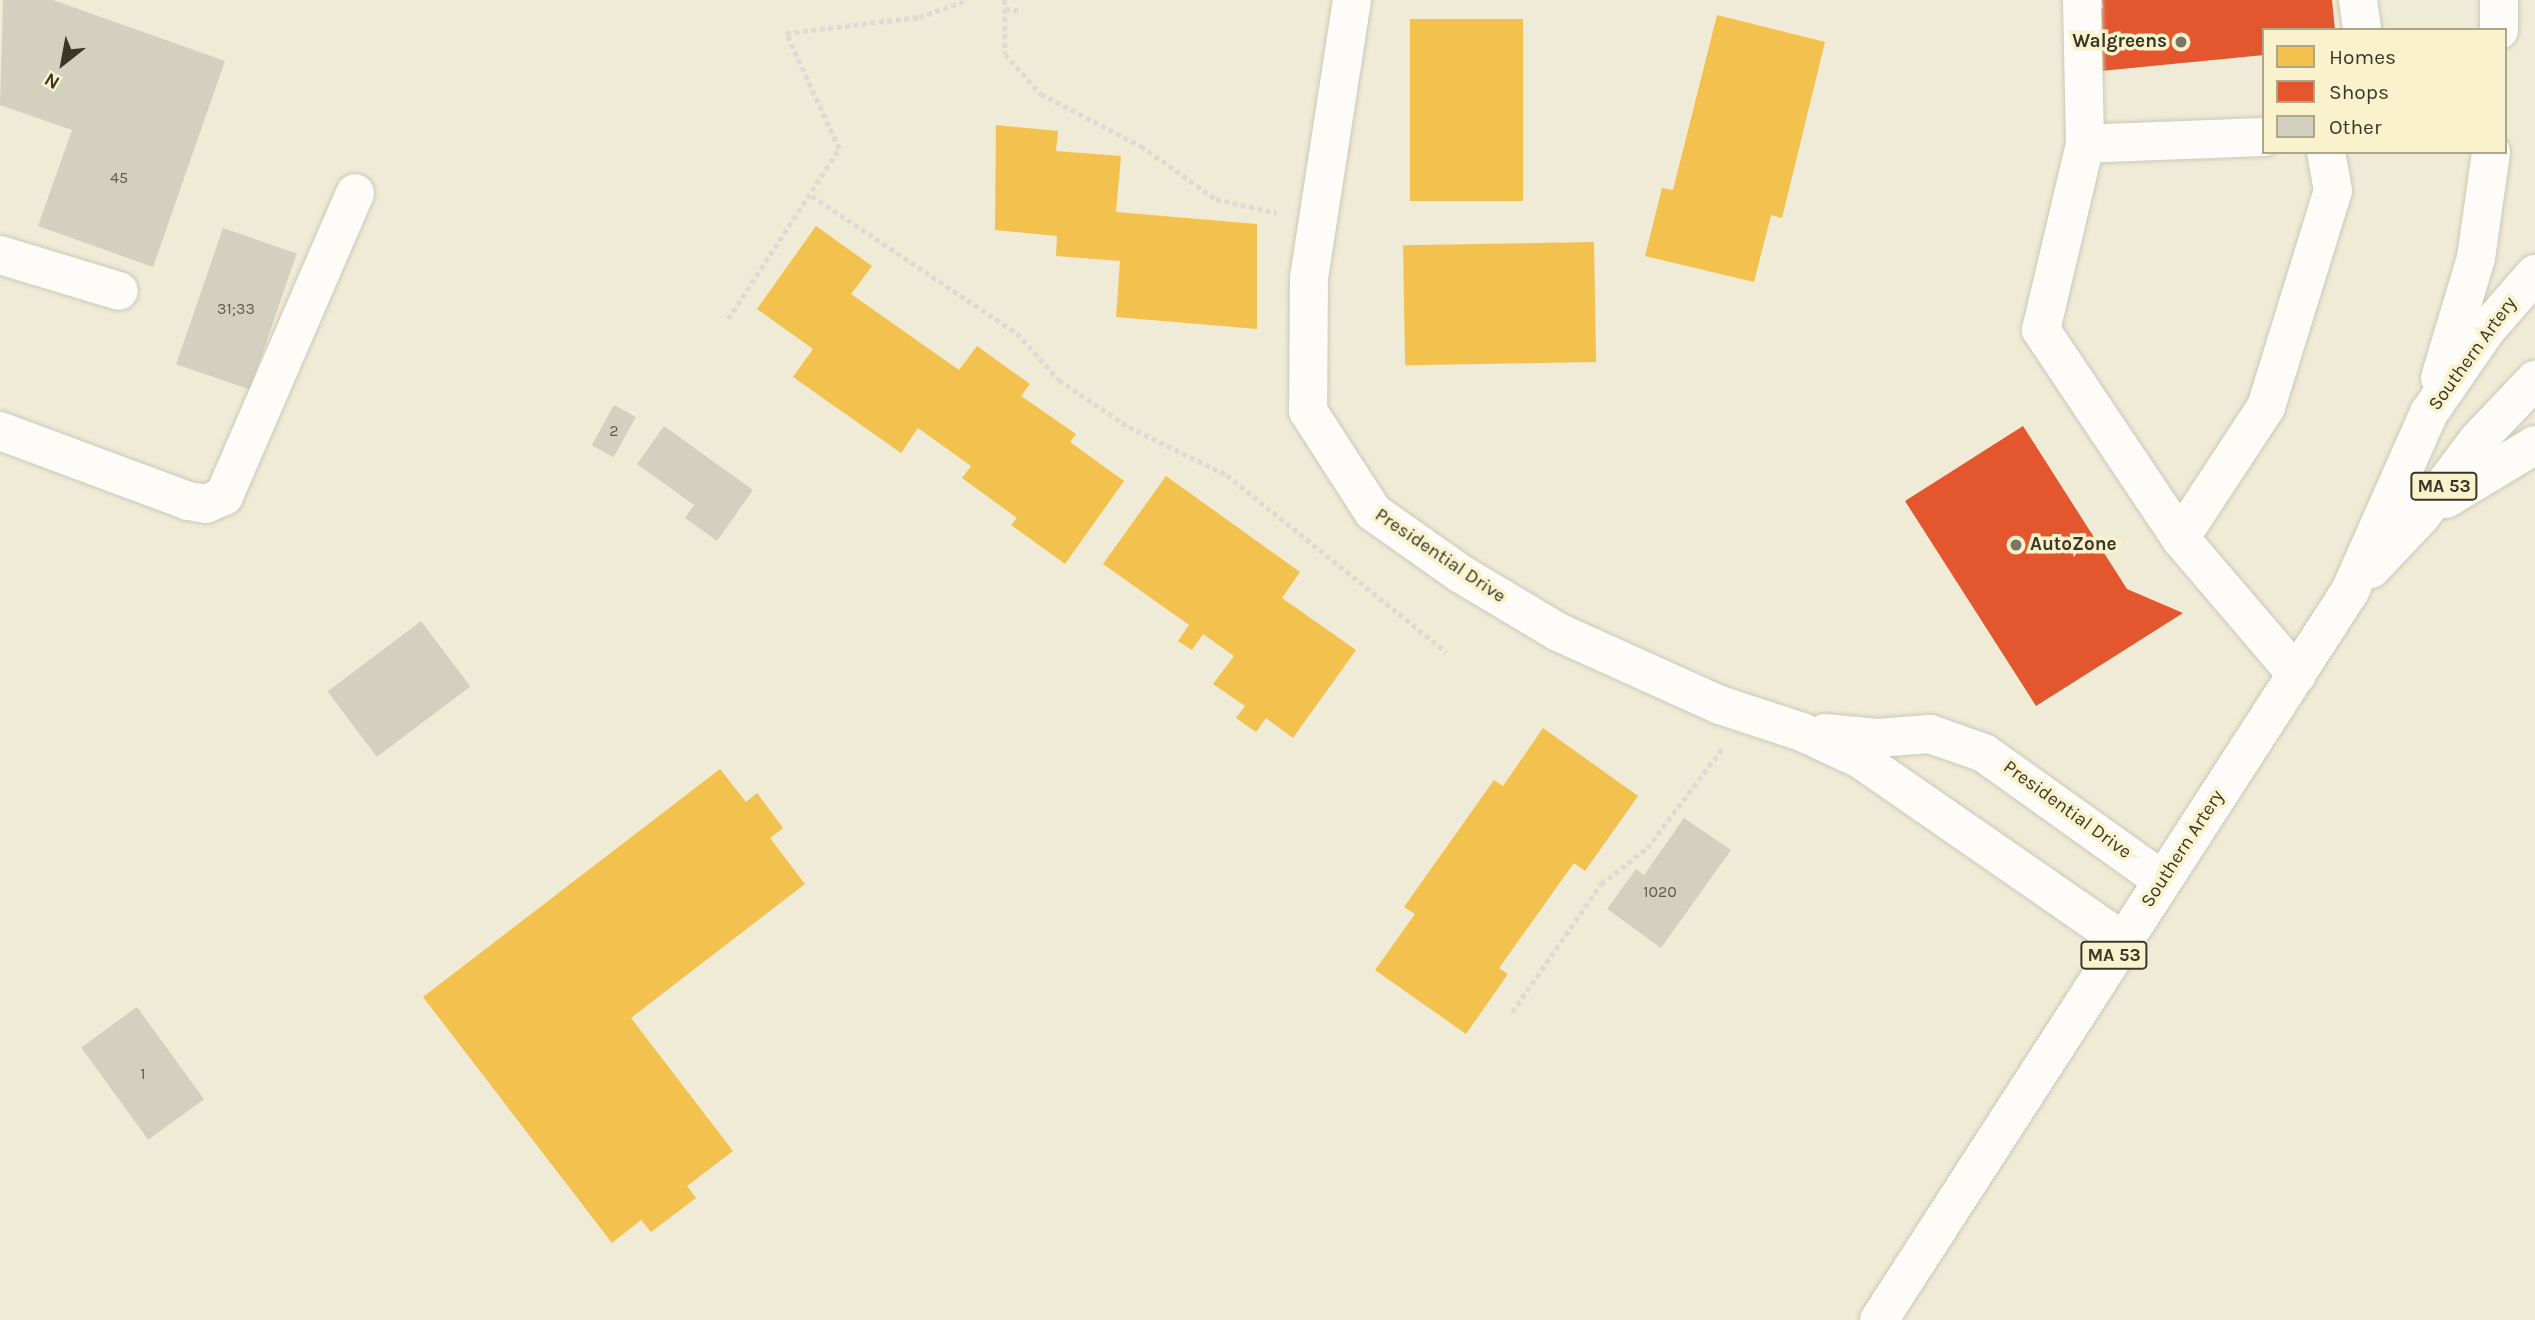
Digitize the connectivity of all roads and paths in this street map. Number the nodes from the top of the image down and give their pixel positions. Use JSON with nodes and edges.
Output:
{"nodes":[{"id":1,"x":968,"y":0,"type":"edge"},
{"id":2,"x":1004,"y":0,"type":"edge"},
{"id":3,"x":1352,"y":0,"type":"edge"},
{"id":4,"x":2082,"y":0,"type":"edge"},
{"id":5,"x":2358,"y":0,"type":"edge"},
{"id":6,"x":2499,"y":0,"type":"edge"},
{"id":7,"x":1005,"y":9,"type":"junction"},
{"id":8,"x":1023,"y":11,"type":"dead end"},
{"id":9,"x":2362,"y":28,"type":"edge"},
{"id":10,"x":2499,"y":28,"type":"edge"},
{"id":11,"x":2262,"y":137,"type":"edge"},
{"id":12,"x":2085,"y":144,"type":"junction"},
{"id":13,"x":2326,"y":154,"type":"edge"},
{"id":14,"x":2491,"y":154,"type":"edge"},
{"id":15,"x":355,"y":194,"type":"dead end"},
{"id":16,"x":812,"y":196,"type":"junction"},
{"id":17,"x":1318,"y":222,"type":"junction"},
{"id":18,"x":0,"y":255,"type":"edge"},
{"id":19,"x":2535,"y":274,"type":"edge"},
{"id":20,"x":119,"y":291,"type":"dead end"},
{"id":21,"x":728,"y":319,"type":"dead end"},
{"id":22,"x":2535,"y":380,"type":"edge"},
{"id":23,"x":2429,"y":413,"type":"junction"},
{"id":24,"x":0,"y":431,"type":"edge"},
{"id":25,"x":2535,"y":445,"type":"edge"},
{"id":26,"x":2421,"y":516,"type":"junction"},
{"id":27,"x":2180,"y":538,"type":"junction"},
{"id":28,"x":2350,"y":591,"type":"junction"},
{"id":29,"x":1446,"y":652,"type":"dead end"},
{"id":30,"x":2297,"y":675,"type":"junction"},
{"id":31,"x":1748,"y":714,"type":"junction"},
{"id":32,"x":1802,"y":732,"type":"junction"},
{"id":33,"x":2162,"y":880,"type":"junction"},
{"id":34,"x":2123,"y":941,"type":"junction"},
{"id":35,"x":1512,"y":1012,"type":"dead end"},
{"id":36,"x":1879,"y":1320,"type":"edge"}],
"edges":[{"from":1,"to":16,"type":"path"},
{"from":2,"to":7,"type":"path"},
{"from":3,"to":17,"type":"main road","name":"Presidential Drive"},
{"from":4,"to":12,"type":"main road"},
{"from":5,"to":9,"type":"main road"},
{"from":6,"to":10,"type":"main road"},
{"from":7,"to":8,"type":"path"},
{"from":7,"to":17,"type":"path"},
{"from":11,"to":12,"type":"main road"},
{"from":12,"to":27,"type":"main road"},
{"from":13,"to":27,"type":"main road"},
{"from":14,"to":23,"type":"main road","number":"MA 53"},
{"from":15,"to":24,"type":"main road"},
{"from":16,"to":21,"type":"path"},
{"from":16,"to":29,"type":"path"},
{"from":17,"to":31,"type":"main road","name":"Presidential Drive"},
{"from":18,"to":20,"type":"main road"},
{"from":19,"to":23,"type":"main road","name":"Southern Artery"},
{"from":22,"to":26,"type":"main road","name":"Southern Artery","number":"MA 53"},
{"from":23,"to":28,"type":"main road","name":"Southern Artery","number":"MA 53"},
{"from":25,"to":26,"type":"main road"},
{"from":26,"to":28,"type":"main road","name":"Southern Artery","number":"MA 53"},
{"from":27,"to":30,"type":"main road"},
{"from":28,"to":30,"type":"main road","name":"Southern Artery","number":"MA 53"},
{"from":30,"to":33,"type":"main road","name":"Southern Artery","number":"MA 53"},
{"from":31,"to":32,"type":"main road","name":"Presidential Drive"},
{"from":31,"to":35,"type":"path"},
{"from":32,"to":33,"type":"main road","name":"Presidential Drive"},
{"from":32,"to":34,"type":"main road","name":"Presidential Drive"},
{"from":33,"to":34,"type":"main road","name":"Southern Artery","number":"MA 53"},
{"from":34,"to":36,"type":"main road","name":"Southern Artery","number":"MA 53"}]}
